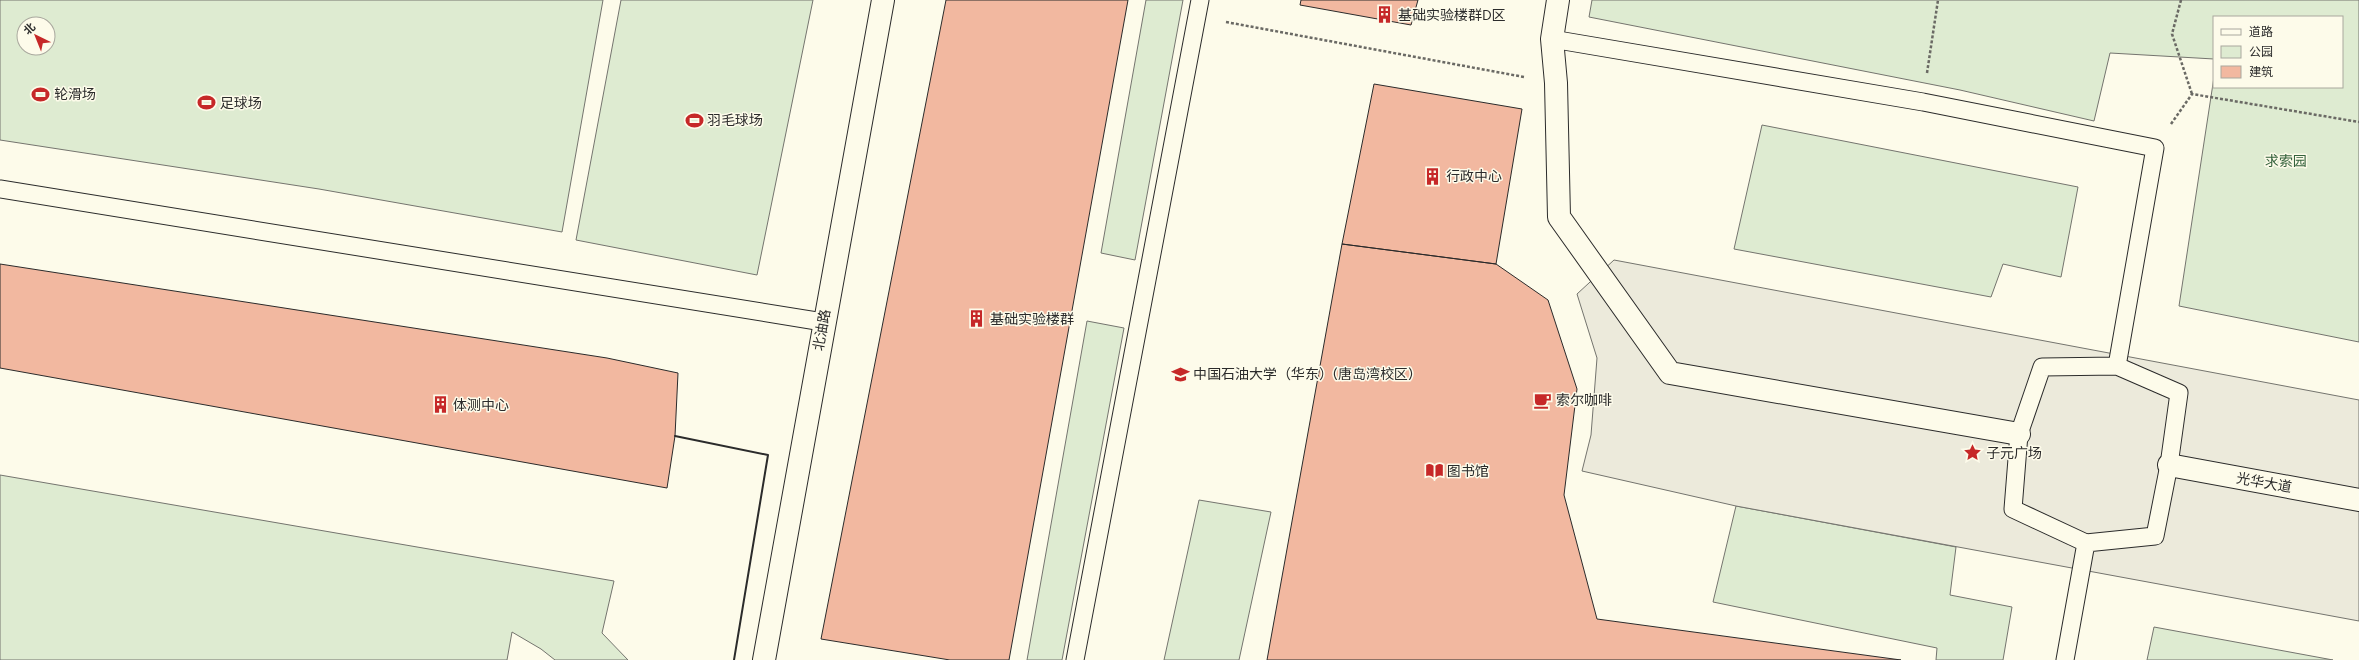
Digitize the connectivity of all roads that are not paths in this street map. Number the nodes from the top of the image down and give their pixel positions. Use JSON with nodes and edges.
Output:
{"nodes":[{"id":1,"x":883,"y":0,"type":"edge"},
{"id":2,"x":1200,"y":0,"type":"edge"},
{"id":3,"x":1558,"y":0,"type":"edge"},
{"id":4,"x":1552,"y":39,"type":"junction"},
{"id":5,"x":0,"y":189,"type":"edge"},
{"id":6,"x":823,"y":322,"type":"junction"},
{"id":7,"x":2117,"y":366,"type":"junction"},
{"id":8,"x":2019,"y":434,"type":"junction"},
{"id":9,"x":2169,"y":465,"type":"junction"},
{"id":10,"x":2359,"y":500,"type":"edge"},
{"id":11,"x":2086,"y":543,"type":"junction"},
{"id":12,"x":764,"y":660,"type":"edge"},
{"id":13,"x":1075,"y":660,"type":"edge"},
{"id":14,"x":2064,"y":660,"type":"edge"}],
"edges":[{"from":1,"to":6,"type":"street","name":"北油路"},
{"from":2,"to":13,"type":"lane"},
{"from":3,"to":4,"type":"street"},
{"from":4,"to":7,"type":"lane"},
{"from":4,"to":8,"type":"street"},
{"from":5,"to":6,"type":"lane"},
{"from":6,"to":12,"type":"street","name":"北油路"},
{"from":7,"to":8,"type":"lane"},
{"from":7,"to":9,"type":"lane"},
{"from":8,"to":11,"type":"lane"},
{"from":9,"to":10,"type":"street","name":"光华大道"},
{"from":9,"to":11,"type":"lane"},
{"from":11,"to":14,"type":"lane"}]}
